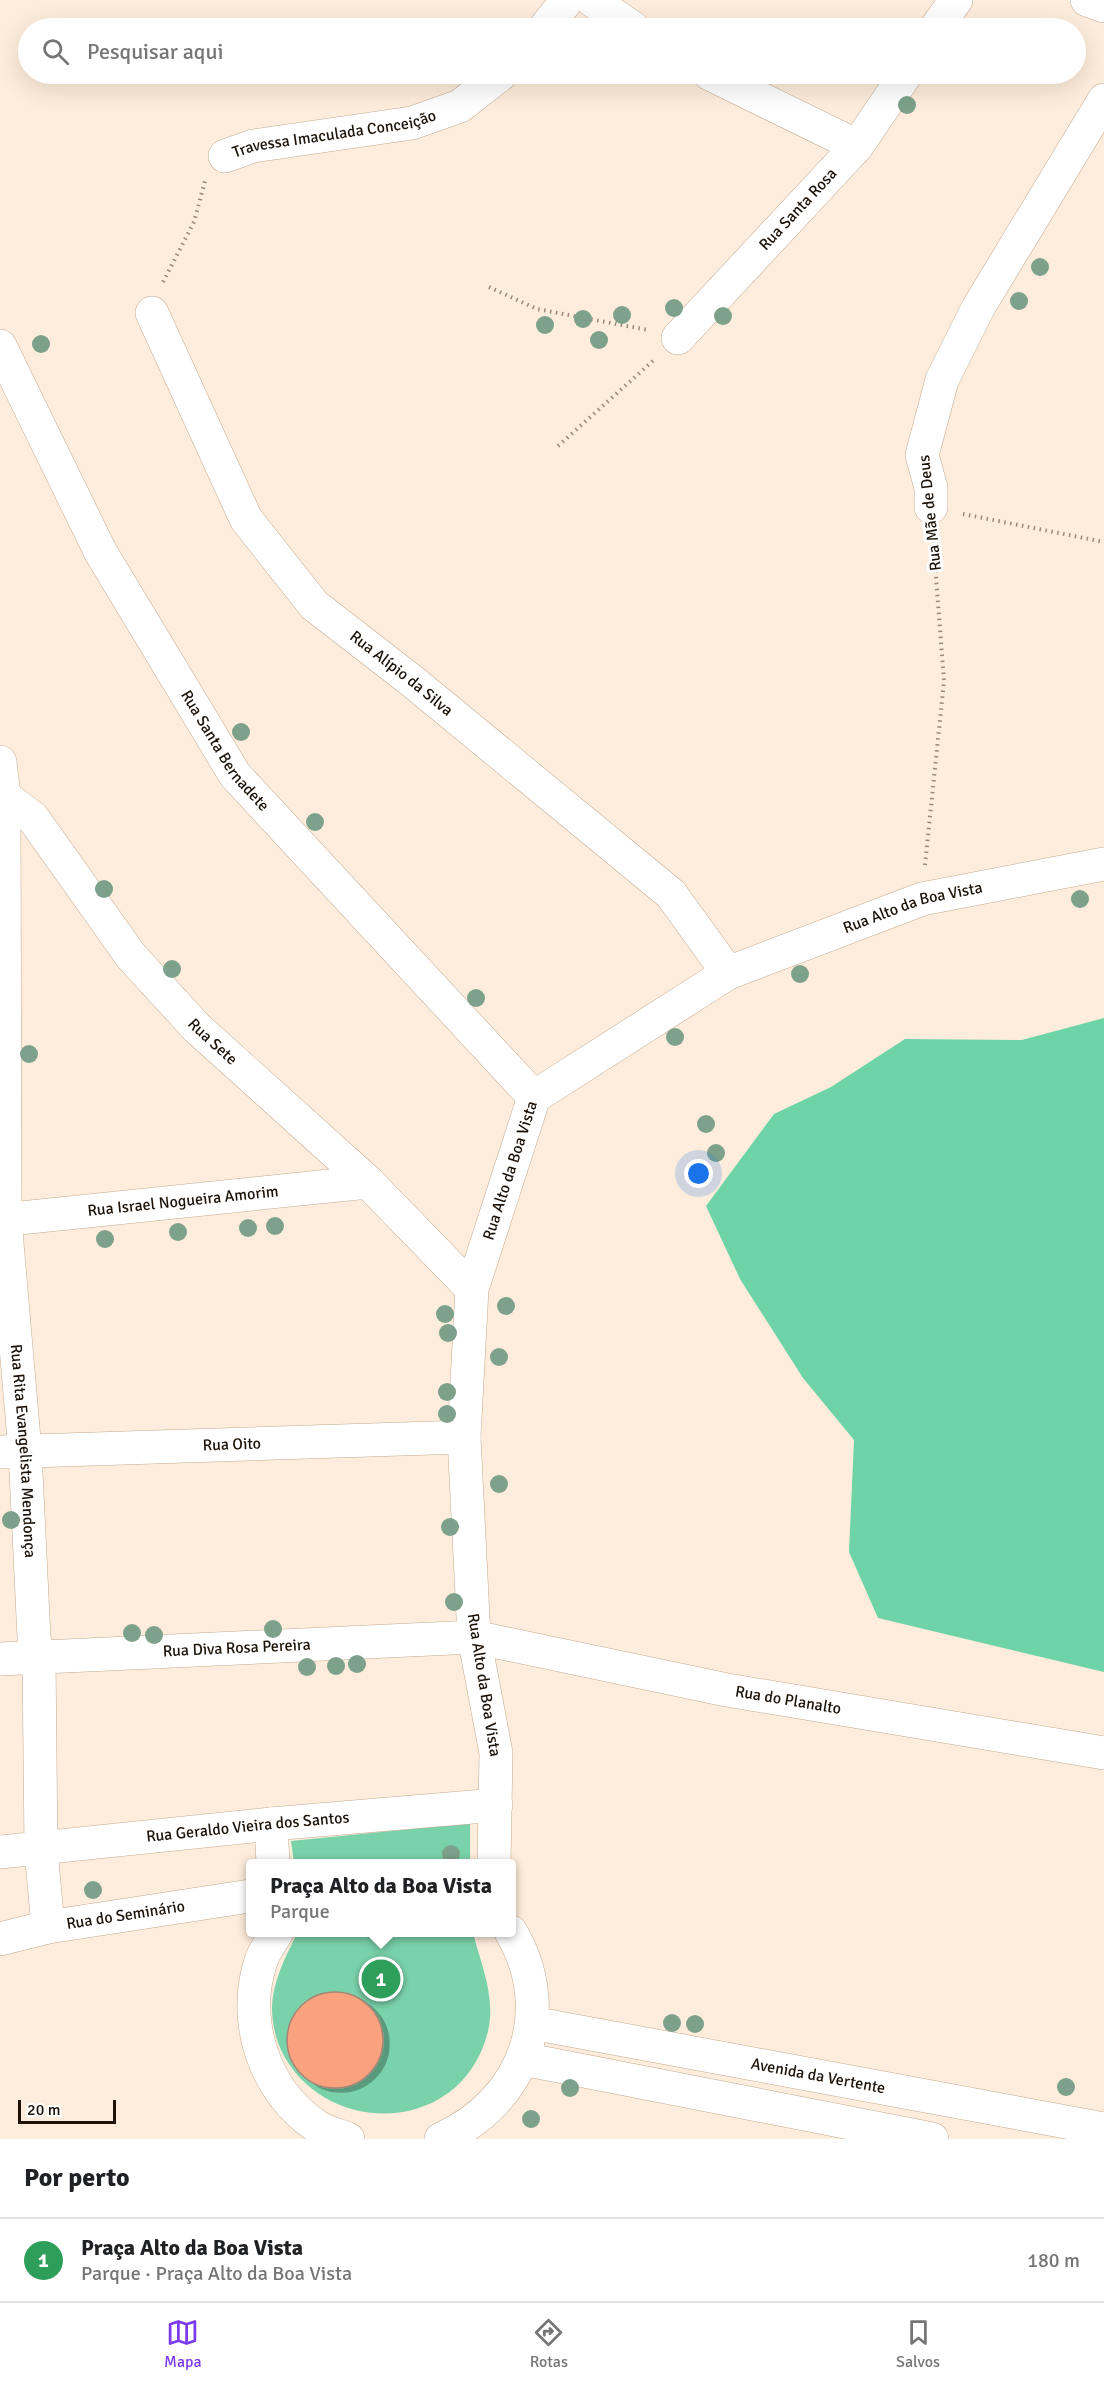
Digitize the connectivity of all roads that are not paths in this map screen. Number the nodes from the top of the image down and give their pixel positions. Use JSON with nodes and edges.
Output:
{"nodes":[{"id":1,"x":567,"y":0,"type":"edge"},
{"id":2,"x":592,"y":0,"type":"edge"},
{"id":3,"x":956,"y":0,"type":"edge"},
{"id":4,"x":1087,"y":0,"type":"edge"},
{"id":5,"x":1104,"y":6,"type":"edge"},
{"id":6,"x":553,"y":18,"type":"edge"},
{"id":7,"x":618,"y":18,"type":"edge"},
{"id":8,"x":943,"y":18,"type":"edge"},
{"id":9,"x":488,"y":84,"type":"edge"},
{"id":10,"x":730,"y":84,"type":"edge"},
{"id":11,"x":899,"y":84,"type":"edge"},
{"id":12,"x":1104,"y":100,"type":"edge"},
{"id":13,"x":857,"y":146,"type":"junction"},
{"id":14,"x":225,"y":156,"type":"road end"},
{"id":15,"x":152,"y":313,"type":"road end"},
{"id":16,"x":678,"y":338,"type":"road end"},
{"id":17,"x":1,"y":345,"type":"edge"},
{"id":18,"x":931,"y":507,"type":"road end"},
{"id":19,"x":0,"y":762,"type":"edge"},
{"id":20,"x":2,"y":796,"type":"edge"},
{"id":21,"x":1104,"y":864,"type":"edge"},
{"id":22,"x":728,"y":973,"type":"junction"},
{"id":23,"x":534,"y":1097,"type":"junction"},
{"id":24,"x":368,"y":1182,"type":"junction"},
{"id":25,"x":2,"y":1220,"type":"edge"},
{"id":26,"x":472,"y":1289,"type":"junction"},
{"id":27,"x":464,"y":1437,"type":"junction"},
{"id":28,"x":13,"y":1451,"type":"edge"},
{"id":29,"x":474,"y":1637,"type":"junction"},
{"id":30,"x":39,"y":1657,"type":"junction"},
{"id":31,"x":0,"y":1659,"type":"edge"},
{"id":32,"x":1104,"y":1753,"type":"edge"},
{"id":33,"x":495,"y":1805,"type":"junction"},
{"id":34,"x":271,"y":1824,"type":"junction"},
{"id":35,"x":41,"y":1850,"type":"junction"},
{"id":36,"x":0,"y":1852,"type":"edge"},
{"id":37,"x":273,"y":1859,"type":"edge"},
{"id":38,"x":494,"y":1859,"type":"edge"},
{"id":39,"x":246,"y":1897,"type":"edge"},
{"id":40,"x":48,"y":1927,"type":"junction"},
{"id":41,"x":274,"y":1937,"type":"edge"},
{"id":42,"x":514,"y":1937,"type":"edge"},
{"id":43,"x":0,"y":1939,"type":"edge"},
{"id":44,"x":532,"y":2023,"type":"junction"},
{"id":45,"x":523,"y":2059,"type":"junction"},
{"id":46,"x":486,"y":2129,"type":"edge"},
{"id":47,"x":1104,"y":2129,"type":"edge"},
{"id":48,"x":348,"y":2139,"type":"edge"},
{"id":49,"x":441,"y":2139,"type":"edge"},
{"id":50,"x":932,"y":2139,"type":"edge"}],
"edges":[{"from":1,"to":6,"type":"street"},
{"from":2,"to":7,"type":"street"},
{"from":3,"to":8,"type":"street"},
{"from":4,"to":5,"type":"street"},
{"from":9,"to":14,"type":"street","name":"Travessa Imaculada Conceição"},
{"from":10,"to":13,"type":"street"},
{"from":11,"to":13,"type":"street","name":"Rua Santa Rosa"},
{"from":12,"to":18,"type":"street","name":"Rua Mãe de Deus"},
{"from":13,"to":16,"type":"street","name":"Rua Santa Rosa"},
{"from":15,"to":22,"type":"street","name":"Rua Alípio da Silva"},
{"from":17,"to":23,"type":"street","name":"Rua Santa Bernadete"},
{"from":19,"to":20,"type":"street"},
{"from":20,"to":24,"type":"street","name":"Rua Sete"},
{"from":20,"to":25,"type":"street","name":"Rua Rita Evangelista Mendonça"},
{"from":21,"to":22,"type":"street","name":"Rua Alto da Boa Vista"},
{"from":22,"to":23,"type":"street","name":"Rua Alto da Boa Vista"},
{"from":23,"to":26,"type":"street","name":"Rua Alto da Boa Vista"},
{"from":24,"to":25,"type":"street","name":"Rua Israel Nogueira Amorim"},
{"from":24,"to":26,"type":"street","name":"Rua Sete"},
{"from":25,"to":28,"type":"street","name":"Rua Rita Evangelista Mendonça"},
{"from":26,"to":27,"type":"street","name":"Rua Alto da Boa Vista"},
{"from":27,"to":28,"type":"street","name":"Rua Oito"},
{"from":27,"to":29,"type":"street","name":"Rua Alto da Boa Vista"},
{"from":28,"to":30,"type":"street","name":"Rua Rita Evangelista Mendonça"},
{"from":29,"to":30,"type":"street","name":"Rua Diva Rosa Pereira"},
{"from":29,"to":32,"type":"street","name":"Rua do Planalto"},
{"from":29,"to":33,"type":"street","name":"Rua Alto da Boa Vista"},
{"from":30,"to":31,"type":"street","name":"Rua Diva Rosa Pereira"},
{"from":30,"to":35,"type":"street","name":"Rua Rita Evangelista Mendonça"},
{"from":33,"to":34,"type":"street","name":"Rua Geraldo Vieira dos Santos"},
{"from":33,"to":38,"type":"street","name":"Rua Alto da Boa Vista"},
{"from":34,"to":35,"type":"street","name":"Rua Geraldo Vieira dos Santos"},
{"from":34,"to":37,"type":"street"},
{"from":35,"to":36,"type":"street","name":"Rua Geraldo Vieira dos Santos"},
{"from":35,"to":40,"type":"street","name":"Rua Rita Evangelista Mendonça"},
{"from":39,"to":40,"type":"street","name":"Rua do Seminário"},
{"from":40,"to":43,"type":"street","name":"Rua do Seminário"},
{"from":41,"to":48,"type":"street"},
{"from":42,"to":44,"type":"street"},
{"from":44,"to":45,"type":"street"},
{"from":44,"to":47,"type":"street","name":"Avenida da Vertente"},
{"from":45,"to":46,"type":"street"},
{"from":45,"to":50,"type":"street"},
{"from":46,"to":49,"type":"street"}]}
